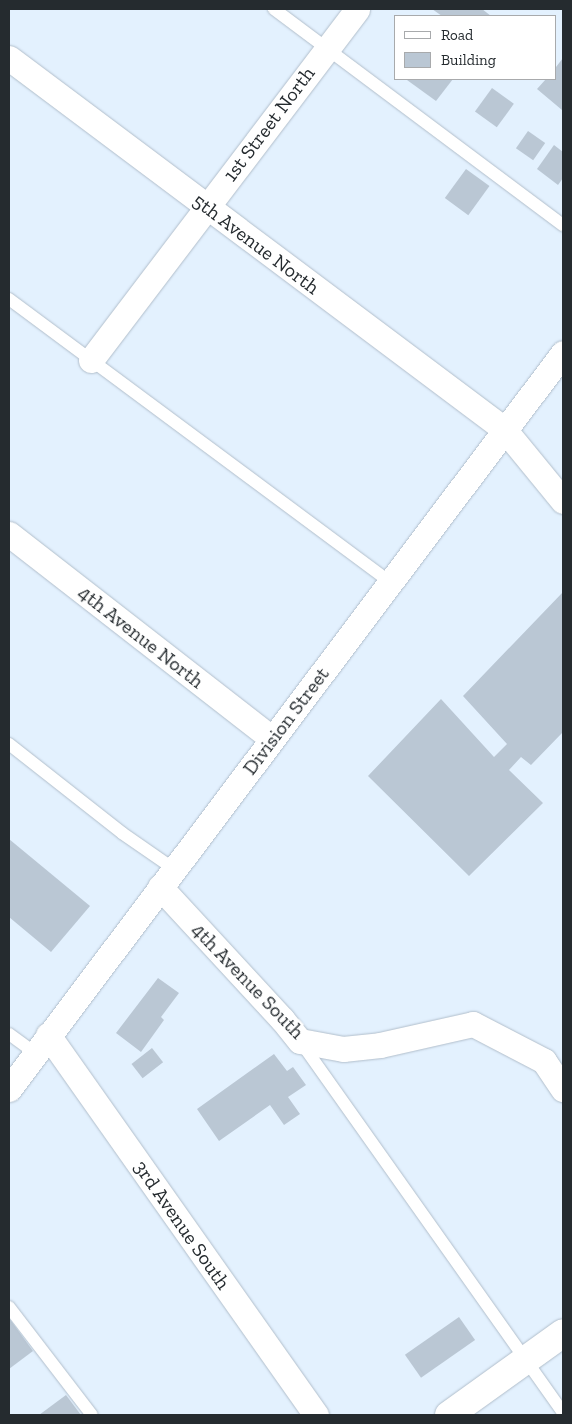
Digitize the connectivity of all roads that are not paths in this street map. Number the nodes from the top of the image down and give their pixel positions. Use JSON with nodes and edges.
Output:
{"nodes":[{"id":1,"x":274,"y":9,"type":"edge"},
{"id":2,"x":357,"y":9,"type":"edge"},
{"id":3,"x":327,"y":49,"type":"junction"},
{"id":4,"x":9,"y":58,"type":"edge"},
{"id":5,"x":206,"y":207,"type":"junction"},
{"id":6,"x":563,"y":225,"type":"edge"},
{"id":7,"x":9,"y":299,"type":"edge"},
{"id":8,"x":563,"y":353,"type":"edge"},
{"id":9,"x":91,"y":360,"type":"junction"},
{"id":10,"x":504,"y":429,"type":"junction"},
{"id":11,"x":563,"y":501,"type":"edge"},
{"id":12,"x":9,"y":534,"type":"edge"},
{"id":13,"x":390,"y":582,"type":"junction"},
{"id":14,"x":272,"y":739,"type":"junction"},
{"id":15,"x":9,"y":744,"type":"edge"},
{"id":16,"x":167,"y":878,"type":"junction"},
{"id":17,"x":9,"y":1034,"type":"edge"},
{"id":18,"x":300,"y":1041,"type":"junction"},
{"id":19,"x":42,"y":1044,"type":"junction"},
{"id":20,"x":9,"y":1089,"type":"edge"},
{"id":21,"x":563,"y":1089,"type":"edge"},
{"id":22,"x":9,"y":1307,"type":"edge"},
{"id":23,"x":563,"y":1333,"type":"edge"},
{"id":24,"x":525,"y":1360,"type":"junction"},
{"id":25,"x":563,"y":1412,"type":"edge"},
{"id":26,"x":92,"y":1415,"type":"edge"},
{"id":27,"x":316,"y":1415,"type":"edge"},
{"id":28,"x":449,"y":1415,"type":"edge"}],
"edges":[{"from":1,"to":3,"type":"lane"},
{"from":2,"to":3,"type":"street","name":"1st Street North"},
{"from":3,"to":5,"type":"street","name":"1st Street North"},
{"from":3,"to":6,"type":"lane"},
{"from":4,"to":5,"type":"street","name":"5th Avenue North"},
{"from":5,"to":9,"type":"street","name":"1st Street North"},
{"from":5,"to":10,"type":"street","name":"5th Avenue North"},
{"from":7,"to":9,"type":"lane"},
{"from":8,"to":10,"type":"street","name":"Division Street"},
{"from":9,"to":13,"type":"lane"},
{"from":10,"to":11,"type":"street","name":"5th Avenue North"},
{"from":10,"to":13,"type":"street","name":"Division Street"},
{"from":12,"to":14,"type":"street","name":"4th Avenue North"},
{"from":13,"to":14,"type":"street","name":"Division Street"},
{"from":14,"to":16,"type":"street","name":"Division Street"},
{"from":15,"to":16,"type":"lane"},
{"from":16,"to":18,"type":"street","name":"4th Avenue South"},
{"from":16,"to":19,"type":"street","name":"Division Street"},
{"from":17,"to":19,"type":"lane"},
{"from":18,"to":21,"type":"street","name":"4th Avenue South"},
{"from":18,"to":24,"type":"lane"},
{"from":19,"to":20,"type":"street","name":"Division Street"},
{"from":19,"to":27,"type":"street","name":"3rd Avenue South"},
{"from":22,"to":26,"type":"lane"},
{"from":23,"to":24,"type":"street"},
{"from":24,"to":25,"type":"lane"},
{"from":24,"to":28,"type":"street"}]}
